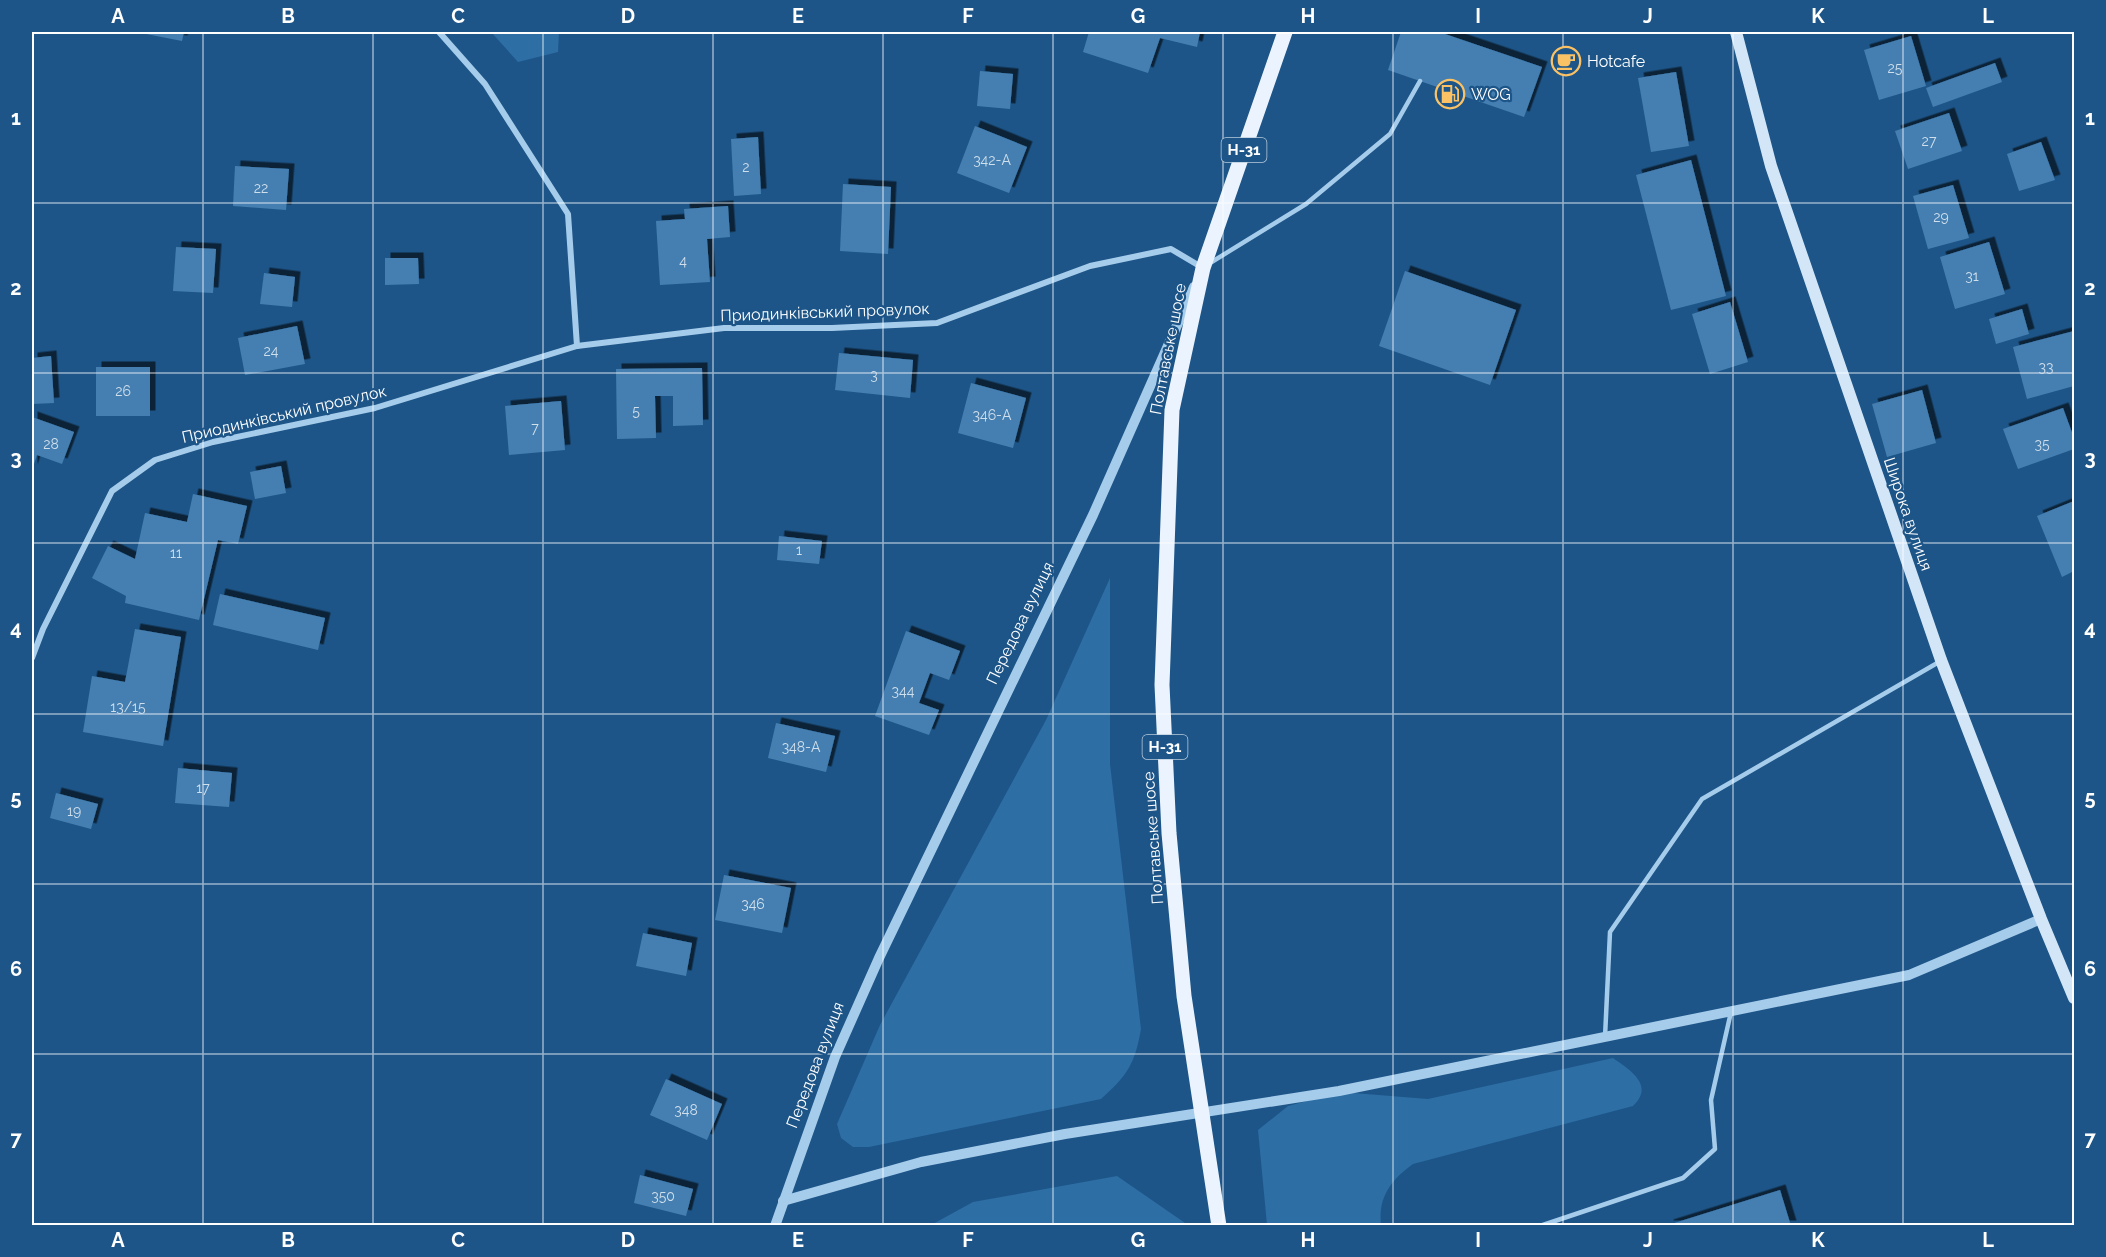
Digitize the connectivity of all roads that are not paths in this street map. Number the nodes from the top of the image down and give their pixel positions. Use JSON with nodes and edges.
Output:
{"nodes":[{"id":1,"x":440,"y":32,"type":"edge"},
{"id":2,"x":1285,"y":32,"type":"edge"},
{"id":3,"x":1736,"y":32,"type":"edge"},
{"id":4,"x":1420,"y":81,"type":"dead end"},
{"id":5,"x":1203,"y":268,"type":"junction"},
{"id":6,"x":577,"y":346,"type":"junction"},
{"id":7,"x":32,"y":658,"type":"edge"},
{"id":8,"x":1941,"y":660,"type":"junction"},
{"id":9,"x":2040,"y":919,"type":"junction"},
{"id":10,"x":2074,"y":998,"type":"edge"},
{"id":11,"x":1731,"y":1012,"type":"junction"},
{"id":12,"x":1605,"y":1038,"type":"junction"},
{"id":13,"x":1202,"y":1114,"type":"junction"},
{"id":14,"x":783,"y":1201,"type":"junction"},
{"id":15,"x":775,"y":1226,"type":"edge"},
{"id":16,"x":1219,"y":1226,"type":"edge"},
{"id":17,"x":1540,"y":1226,"type":"edge"}],
"edges":[{"from":1,"to":6,"type":"street"},
{"from":2,"to":5,"type":"main road","name":"Передова вулиця","number":"Н-31"},
{"from":3,"to":8,"type":"main road","name":"Широка вулиця"},
{"from":4,"to":5,"type":"lane"},
{"from":5,"to":6,"type":"street","name":"Приодинківський провулок"},
{"from":5,"to":13,"type":"main road","name":"Полтавське шосе","number":"Н-31"},
{"from":5,"to":14,"type":"street","name":"Передова вулиця"},
{"from":6,"to":7,"type":"street","name":"Приодинківський провулок"},
{"from":8,"to":9,"type":"main road","name":"Широка вулиця"},
{"from":8,"to":12,"type":"lane"},
{"from":9,"to":10,"type":"main road","name":"Широка вулиця"},
{"from":9,"to":11,"type":"street"},
{"from":11,"to":12,"type":"street"},
{"from":11,"to":17,"type":"lane"},
{"from":12,"to":13,"type":"street"},
{"from":13,"to":14,"type":"street"},
{"from":13,"to":16,"type":"main road","name":"Полтавське шосе","number":"Н-31"},
{"from":14,"to":15,"type":"street","name":"Передова вулиця"}]}
